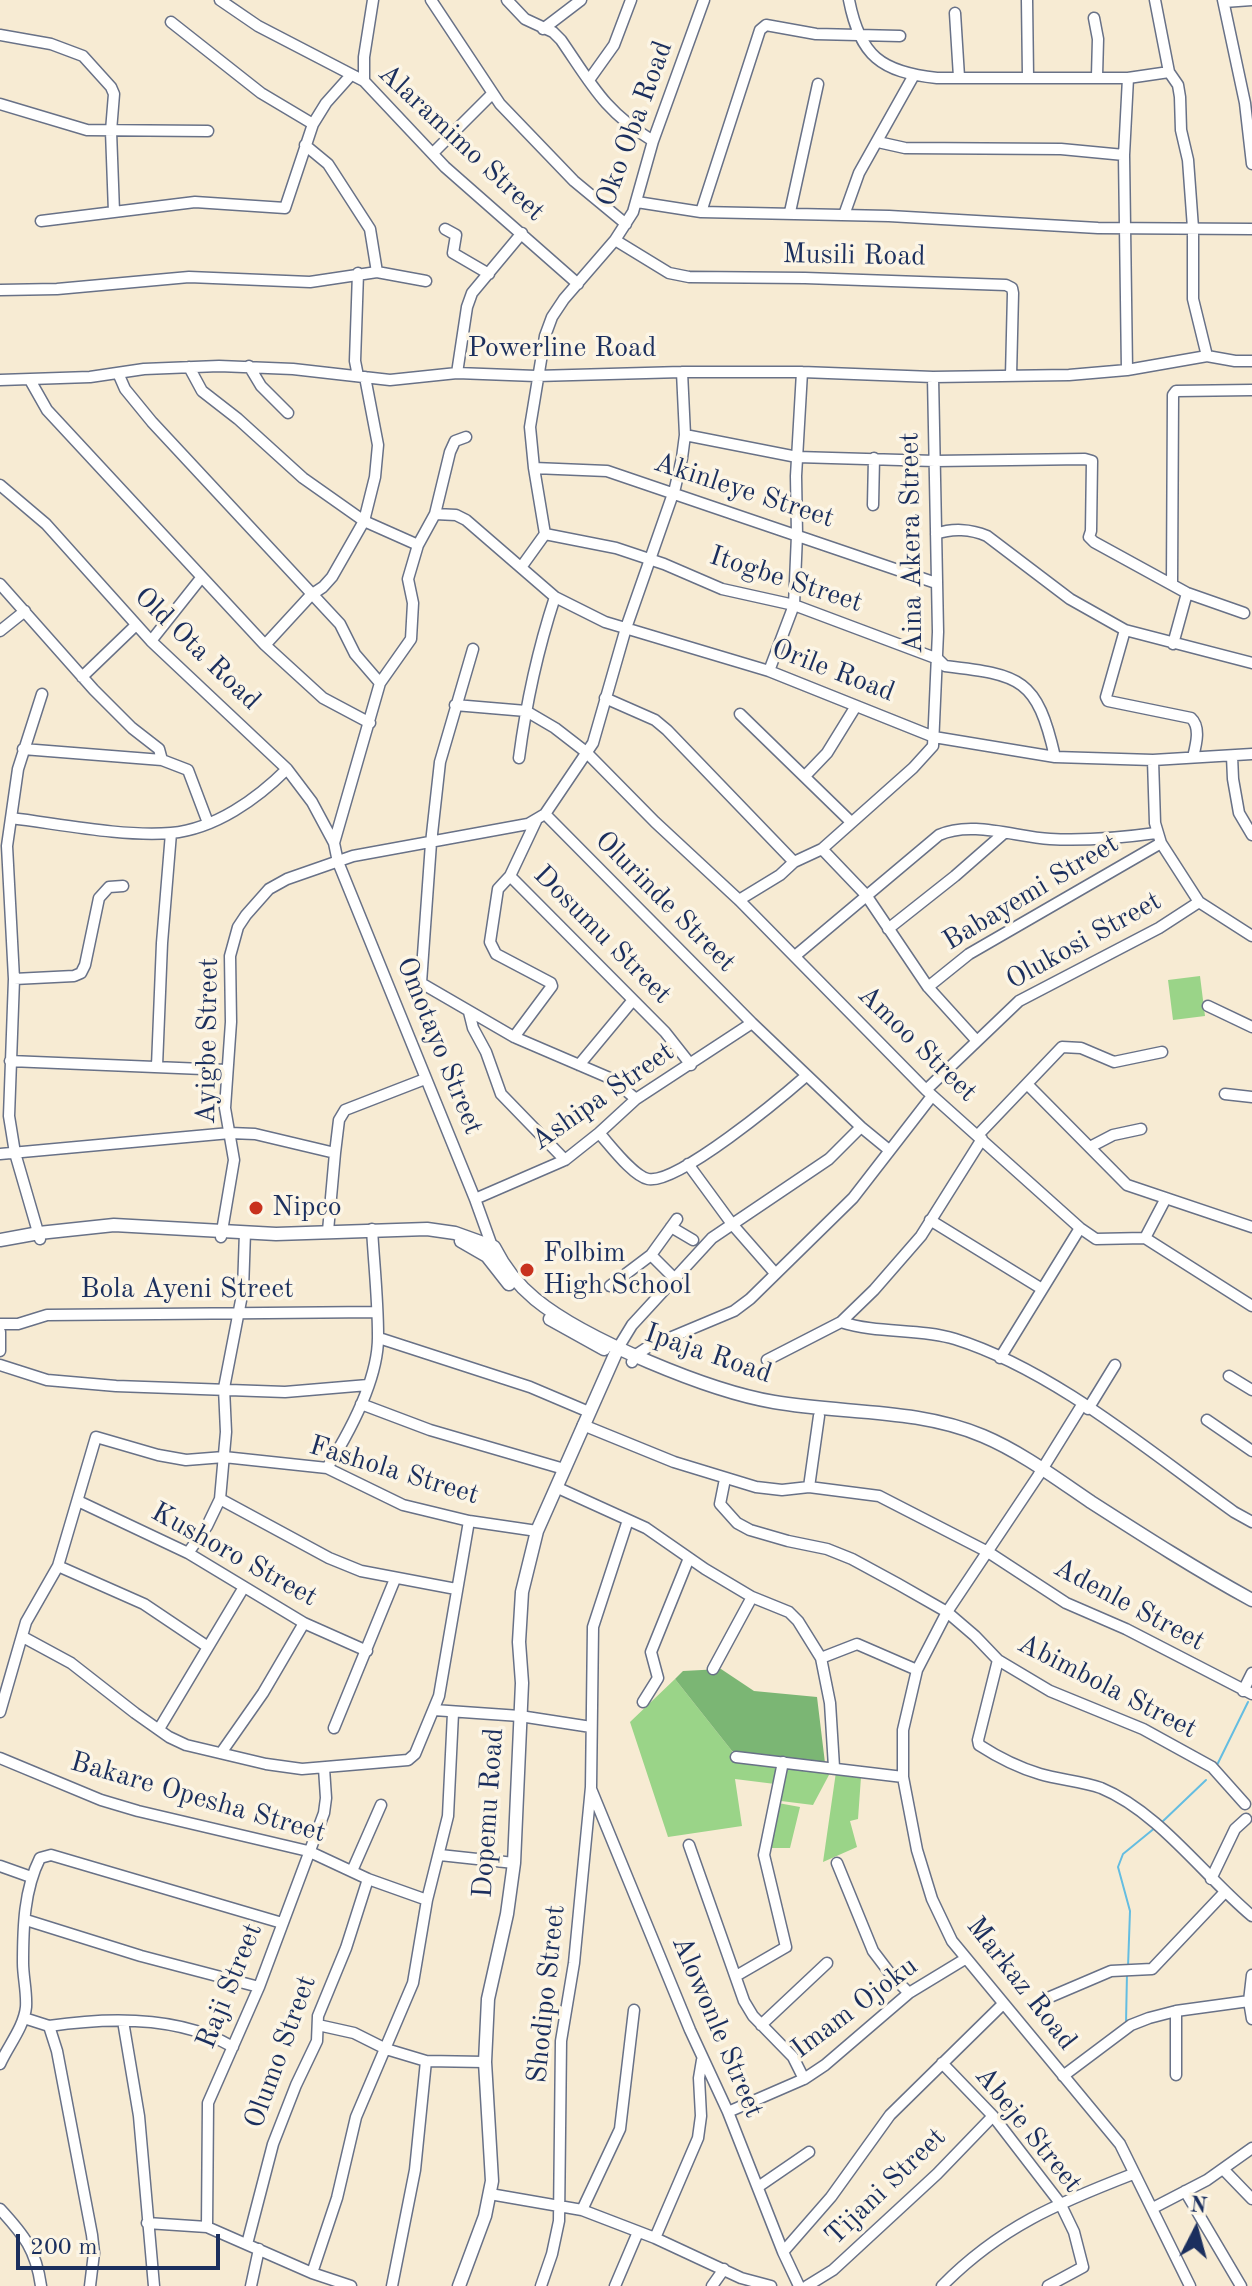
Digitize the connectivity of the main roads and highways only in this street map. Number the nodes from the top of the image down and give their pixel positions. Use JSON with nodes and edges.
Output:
{"nodes":[{"id":1,"x":372,"y":1232,"type":"junction"},
{"id":2,"x":40,"y":1236,"type":"junction"},
{"id":3,"x":245,"y":1236,"type":"junction"},
{"id":4,"x":0,"y":1240,"type":"edge"},
{"id":5,"x":0,"y":1247,"type":"edge"},
{"id":6,"x":617,"y":1352,"type":"junction"},
{"id":7,"x":634,"y":1358,"type":"junction"},
{"id":8,"x":945,"y":1426,"type":"junction"},
{"id":9,"x":1040,"y":1473,"type":"junction"},
{"id":10,"x":1248,"y":1597,"type":"edge"},
{"id":11,"x":1252,"y":1607,"type":"edge"},
{"id":12,"x":459,"y":2286,"type":"edge"}],
"edges":[{"from":1,"to":3,"type":"main road"},
{"from":1,"to":3,"type":"main road"},
{"from":1,"to":6,"type":"main road","name":"Ipaja Road"},
{"from":2,"to":3,"type":"main road"},
{"from":2,"to":4,"type":"main road"},
{"from":2,"to":5,"type":"main road"},
{"from":6,"to":7,"type":"main road","name":"Ipaja Road"},
{"from":6,"to":12,"type":"main road","name":"Dopemu Road"},
{"from":7,"to":8,"type":"main road","name":"Ipaja Road"},
{"from":7,"to":8,"type":"main road","name":"Ipaja Road"},
{"from":8,"to":9,"type":"main road","name":"Ipaja Road"},
{"from":9,"to":10,"type":"main road","name":"Ipaja Road"},
{"from":9,"to":11,"type":"main road","name":"Ipaja Road"}]}
